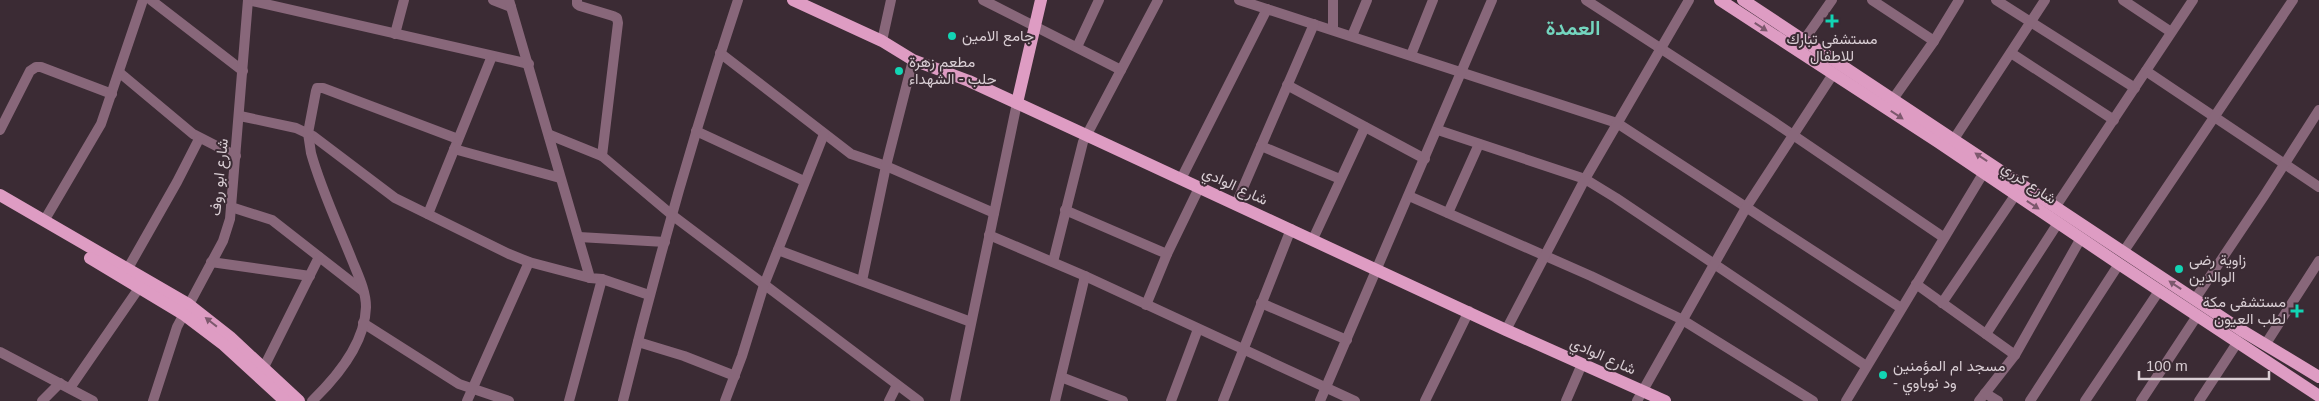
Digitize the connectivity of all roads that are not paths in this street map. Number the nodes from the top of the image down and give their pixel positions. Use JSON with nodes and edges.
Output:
{"nodes":[{"id":1,"x":143,"y":0,"type":"edge"},
{"id":2,"x":151,"y":0,"type":"edge"},
{"id":3,"x":248,"y":0,"type":"edge"},
{"id":4,"x":404,"y":0,"type":"edge"},
{"id":5,"x":493,"y":0,"type":"edge"},
{"id":6,"x":577,"y":0,"type":"edge"},
{"id":7,"x":738,"y":0,"type":"edge"},
{"id":8,"x":793,"y":0,"type":"edge"},
{"id":9,"x":891,"y":0,"type":"edge"},
{"id":10,"x":1041,"y":0,"type":"edge"},
{"id":11,"x":1100,"y":0,"type":"edge"},
{"id":12,"x":1158,"y":0,"type":"edge"},
{"id":13,"x":1239,"y":0,"type":"edge"},
{"id":14,"x":1333,"y":0,"type":"edge"},
{"id":15,"x":1368,"y":0,"type":"edge"},
{"id":16,"x":1433,"y":0,"type":"edge"},
{"id":17,"x":1492,"y":0,"type":"edge"},
{"id":18,"x":1586,"y":0,"type":"edge"},
{"id":19,"x":1688,"y":0,"type":"edge"},
{"id":20,"x":1720,"y":0,"type":"edge"},
{"id":21,"x":1743,"y":0,"type":"edge"},
{"id":22,"x":1832,"y":0,"type":"edge"},
{"id":23,"x":1872,"y":0,"type":"edge"},
{"id":24,"x":1959,"y":0,"type":"edge"},
{"id":25,"x":1996,"y":0,"type":"edge"},
{"id":26,"x":2045,"y":0,"type":"edge"},
{"id":27,"x":2123,"y":0,"type":"edge"},
{"id":28,"x":2193,"y":0,"type":"edge"},
{"id":29,"x":2293,"y":0,"type":"edge"},
{"id":30,"x":985,"y":1,"type":"edge"},
{"id":31,"x":510,"y":3,"type":"edge"},
{"id":32,"x":1267,"y":9,"type":"junction"},
{"id":33,"x":1314,"y":24,"type":"junction"},
{"id":34,"x":2030,"y":24,"type":"junction"},
{"id":35,"x":1035,"y":26,"type":"junction"},
{"id":36,"x":1333,"y":30,"type":"junction"},
{"id":37,"x":2171,"y":32,"type":"junction"},
{"id":38,"x":395,"y":34,"type":"junction"},
{"id":39,"x":1352,"y":36,"type":"junction"},
{"id":40,"x":1804,"y":40,"type":"junction"},
{"id":41,"x":882,"y":41,"type":"junction"},
{"id":42,"x":1934,"y":41,"type":"junction"},
{"id":43,"x":1077,"y":47,"type":"junction"},
{"id":44,"x":1661,"y":48,"type":"junction"},
{"id":45,"x":720,"y":53,"type":"junction"},
{"id":46,"x":2012,"y":53,"type":"junction"},
{"id":47,"x":1411,"y":55,"type":"junction"},
{"id":48,"x":492,"y":56,"type":"junction"},
{"id":49,"x":913,"y":60,"type":"junction"},
{"id":50,"x":529,"y":64,"type":"junction"},
{"id":51,"x":1836,"y":69,"type":"junction"},
{"id":52,"x":1121,"y":70,"type":"junction"},
{"id":53,"x":243,"y":71,"type":"junction"},
{"id":54,"x":1462,"y":71,"type":"junction"},
{"id":55,"x":2146,"y":71,"type":"junction"},
{"id":56,"x":120,"y":73,"type":"junction"},
{"id":57,"x":1287,"y":86,"type":"junction"},
{"id":58,"x":2135,"y":88,"type":"junction"},
{"id":59,"x":112,"y":94,"type":"junction"},
{"id":60,"x":1893,"y":99,"type":"junction"},
{"id":61,"x":1017,"y":103,"type":"junction"},
{"id":62,"x":2319,"y":110,"type":"edge"},
{"id":63,"x":240,"y":116,"type":"junction"},
{"id":64,"x":2214,"y":116,"type":"junction"},
{"id":65,"x":2114,"y":120,"type":"junction"},
{"id":66,"x":1617,"y":123,"type":"junction"},
{"id":67,"x":1365,"y":127,"type":"junction"},
{"id":68,"x":0,"y":130,"type":"edge"},
{"id":69,"x":1438,"y":130,"type":"junction"},
{"id":70,"x":696,"y":131,"type":"junction"},
{"id":71,"x":308,"y":132,"type":"junction"},
{"id":72,"x":824,"y":134,"type":"junction"},
{"id":73,"x":1086,"y":134,"type":"junction"},
{"id":74,"x":550,"y":135,"type":"junction"},
{"id":75,"x":1792,"y":135,"type":"junction"},
{"id":76,"x":199,"y":139,"type":"junction"},
{"id":77,"x":458,"y":139,"type":"junction"},
{"id":78,"x":1954,"y":139,"type":"junction"},
{"id":79,"x":1479,"y":144,"type":"junction"},
{"id":80,"x":1261,"y":146,"type":"junction"},
{"id":81,"x":454,"y":149,"type":"junction"},
{"id":82,"x":236,"y":156,"type":"junction"},
{"id":83,"x":602,"y":156,"type":"junction"},
{"id":84,"x":1425,"y":159,"type":"junction"},
{"id":85,"x":2283,"y":164,"type":"junction"},
{"id":86,"x":886,"y":166,"type":"junction"},
{"id":87,"x":1984,"y":172,"type":"junction"},
{"id":88,"x":560,"y":178,"type":"junction"},
{"id":89,"x":1181,"y":179,"type":"junction"},
{"id":90,"x":1340,"y":179,"type":"junction"},
{"id":91,"x":1585,"y":179,"type":"junction"},
{"id":92,"x":804,"y":181,"type":"junction"},
{"id":93,"x":2319,"y":187,"type":"edge"},
{"id":94,"x":1199,"y":188,"type":"junction"},
{"id":95,"x":2016,"y":194,"type":"junction"},
{"id":96,"x":0,"y":195,"type":"edge"},
{"id":97,"x":1409,"y":196,"type":"junction"},
{"id":98,"x":1236,"y":204,"type":"junction"},
{"id":99,"x":0,"y":205,"type":"edge"},
{"id":100,"x":1746,"y":206,"type":"junction"},
{"id":101,"x":2056,"y":206,"type":"junction"},
{"id":102,"x":232,"y":207,"type":"junction"},
{"id":103,"x":1065,"y":210,"type":"junction"},
{"id":104,"x":994,"y":213,"type":"junction"},
{"id":105,"x":1448,"y":213,"type":"junction"},
{"id":106,"x":428,"y":214,"type":"junction"},
{"id":107,"x":672,"y":215,"type":"junction"},
{"id":108,"x":44,"y":221,"type":"junction"},
{"id":109,"x":2058,"y":223,"type":"junction"},
{"id":110,"x":1291,"y":229,"type":"junction"},
{"id":111,"x":989,"y":235,"type":"junction"},
{"id":112,"x":579,"y":237,"type":"junction"},
{"id":113,"x":1943,"y":237,"type":"junction"},
{"id":114,"x":2081,"y":238,"type":"junction"},
{"id":115,"x":1313,"y":239,"type":"junction"},
{"id":116,"x":665,"y":242,"type":"junction"},
{"id":117,"x":778,"y":250,"type":"junction"},
{"id":118,"x":2124,"y":251,"type":"junction"},
{"id":119,"x":1168,"y":254,"type":"junction"},
{"id":120,"x":1544,"y":256,"type":"junction"},
{"id":121,"x":319,"y":257,"type":"junction"},
{"id":122,"x":2319,"y":261,"type":"edge"},
{"id":123,"x":211,"y":262,"type":"junction"},
{"id":124,"x":530,"y":262,"type":"junction"},
{"id":125,"x":1053,"y":262,"type":"junction"},
{"id":126,"x":1714,"y":263,"type":"junction"},
{"id":127,"x":2119,"y":264,"type":"junction"},
{"id":128,"x":113,"y":267,"type":"junction"},
{"id":129,"x":127,"y":270,"type":"junction"},
{"id":130,"x":1378,"y":270,"type":"junction"},
{"id":131,"x":310,"y":276,"type":"junction"},
{"id":132,"x":1084,"y":276,"type":"junction"},
{"id":133,"x":2315,"y":277,"type":"edge"},
{"id":134,"x":590,"y":278,"type":"junction"},
{"id":135,"x":602,"y":279,"type":"junction"},
{"id":136,"x":862,"y":280,"type":"junction"},
{"id":137,"x":1916,"y":284,"type":"junction"},
{"id":138,"x":764,"y":285,"type":"junction"},
{"id":139,"x":140,"y":288,"type":"junction"},
{"id":140,"x":363,"y":291,"type":"junction"},
{"id":141,"x":2159,"y":291,"type":"junction"},
{"id":142,"x":649,"y":295,"type":"junction"},
{"id":143,"x":2195,"y":299,"type":"junction"},
{"id":144,"x":1262,"y":303,"type":"junction"},
{"id":145,"x":1942,"y":303,"type":"junction"},
{"id":146,"x":1146,"y":305,"type":"junction"},
{"id":147,"x":1901,"y":308,"type":"junction"},
{"id":148,"x":186,"y":309,"type":"junction"},
{"id":149,"x":1469,"y":311,"type":"junction"},
{"id":150,"x":2197,"y":316,"type":"junction"},
{"id":151,"x":1681,"y":319,"type":"junction"},
{"id":152,"x":972,"y":322,"type":"junction"},
{"id":153,"x":363,"y":323,"type":"junction"},
{"id":154,"x":1198,"y":329,"type":"junction"},
{"id":155,"x":1506,"y":330,"type":"junction"},
{"id":156,"x":1986,"y":334,"type":"junction"},
{"id":157,"x":1347,"y":340,"type":"junction"},
{"id":158,"x":638,"y":342,"type":"junction"},
{"id":159,"x":2237,"y":343,"type":"junction"},
{"id":160,"x":2265,"y":345,"type":"junction"},
{"id":161,"x":1243,"y":350,"type":"junction"},
{"id":162,"x":0,"y":352,"type":"edge"},
{"id":163,"x":2015,"y":355,"type":"junction"},
{"id":164,"x":1582,"y":364,"type":"junction"},
{"id":165,"x":1866,"y":366,"type":"junction"},
{"id":166,"x":263,"y":369,"type":"junction"},
{"id":167,"x":735,"y":376,"type":"junction"},
{"id":168,"x":1061,"y":377,"type":"junction"},
{"id":169,"x":2319,"y":377,"type":"edge"},
{"id":170,"x":60,"y":384,"type":"junction"},
{"id":171,"x":897,"y":385,"type":"junction"},
{"id":172,"x":70,"y":388,"type":"junction"},
{"id":173,"x":1325,"y":388,"type":"junction"},
{"id":174,"x":473,"y":390,"type":"junction"},
{"id":175,"x":1639,"y":396,"type":"edge"},
{"id":176,"x":2319,"y":396,"type":"edge"},
{"id":177,"x":1982,"y":397,"type":"edge"},
{"id":178,"x":290,"y":399,"type":"edge"},
{"id":179,"x":2034,"y":399,"type":"edge"},
{"id":180,"x":42,"y":401,"type":"edge"},
{"id":181,"x":93,"y":401,"type":"edge"},
{"id":182,"x":153,"y":401,"type":"edge"},
{"id":183,"x":312,"y":401,"type":"edge"},
{"id":184,"x":467,"y":401,"type":"edge"},
{"id":185,"x":509,"y":401,"type":"edge"},
{"id":186,"x":569,"y":401,"type":"edge"},
{"id":187,"x":623,"y":401,"type":"edge"},
{"id":188,"x":725,"y":401,"type":"edge"},
{"id":189,"x":889,"y":401,"type":"edge"},
{"id":190,"x":919,"y":401,"type":"edge"},
{"id":191,"x":955,"y":401,"type":"edge"},
{"id":192,"x":1055,"y":401,"type":"edge"},
{"id":193,"x":1122,"y":401,"type":"edge"},
{"id":194,"x":1171,"y":401,"type":"edge"},
{"id":195,"x":1223,"y":401,"type":"edge"},
{"id":196,"x":1320,"y":401,"type":"edge"},
{"id":197,"x":1355,"y":401,"type":"edge"},
{"id":198,"x":1425,"y":401,"type":"edge"},
{"id":199,"x":1566,"y":401,"type":"edge"},
{"id":200,"x":1664,"y":401,"type":"edge"},
{"id":201,"x":1814,"y":401,"type":"edge"},
{"id":202,"x":1846,"y":401,"type":"edge"},
{"id":203,"x":1998,"y":401,"type":"edge"},
{"id":204,"x":2085,"y":401,"type":"edge"},
{"id":205,"x":2141,"y":401,"type":"edge"},
{"id":206,"x":2199,"y":401,"type":"edge"}],
"edges":[{"from":1,"to":56,"type":"street"},
{"from":2,"to":53,"type":"street"},
{"from":3,"to":38,"type":"street"},
{"from":3,"to":53,"type":"street","name":"شارع ابو روف"},
{"from":4,"to":38,"type":"street"},
{"from":5,"to":31,"type":"street"},
{"from":6,"to":83,"type":"street"},
{"from":7,"to":45,"type":"street"},
{"from":8,"to":41,"type":"main road","name":"شارع الوادي"},
{"from":9,"to":41,"type":"street"},
{"from":10,"to":35,"type":"main road"},
{"from":11,"to":43,"type":"street"},
{"from":12,"to":52,"type":"street"},
{"from":13,"to":32,"type":"street"},
{"from":14,"to":36,"type":"street"},
{"from":15,"to":39,"type":"street"},
{"from":16,"to":47,"type":"street"},
{"from":17,"to":54,"type":"street"},
{"from":18,"to":44,"type":"street"},
{"from":19,"to":44,"type":"street"},
{"from":20,"to":51,"type":"main road","name":"شارع كرري","one_way":true},
{"from":21,"to":40,"type":"main road","name":"شارع كرري"},
{"from":22,"to":40,"type":"street"},
{"from":23,"to":42,"type":"street"},
{"from":24,"to":42,"type":"street"},
{"from":25,"to":34,"type":"street"},
{"from":26,"to":34,"type":"street"},
{"from":27,"to":37,"type":"street"},
{"from":28,"to":37,"type":"street"},
{"from":29,"to":64,"type":"street"},
{"from":30,"to":35,"type":"street"},
{"from":31,"to":50,"type":"street"},
{"from":32,"to":33,"type":"street"},
{"from":32,"to":89,"type":"street"},
{"from":33,"to":36,"type":"street"},
{"from":33,"to":57,"type":"street"},
{"from":34,"to":46,"type":"street"},
{"from":34,"to":58,"type":"street"},
{"from":35,"to":43,"type":"street"},
{"from":35,"to":61,"type":"main road"},
{"from":36,"to":39,"type":"street"},
{"from":37,"to":55,"type":"street"},
{"from":38,"to":48,"type":"street"},
{"from":39,"to":47,"type":"street"},
{"from":40,"to":51,"type":"main road","name":"شارع كرري"},
{"from":41,"to":49,"type":"main road","name":"شارع الوادي"},
{"from":42,"to":60,"type":"street"},
{"from":43,"to":52,"type":"street"},
{"from":44,"to":66,"type":"street"},
{"from":44,"to":75,"type":"street"},
{"from":45,"to":70,"type":"street"},
{"from":45,"to":72,"type":"street"},
{"from":46,"to":65,"type":"street"},
{"from":46,"to":78,"type":"street"},
{"from":47,"to":54,"type":"street"},
{"from":48,"to":50,"type":"street"},
{"from":48,"to":77,"type":"street"},
{"from":49,"to":61,"type":"main road","name":"شارع الوادي"},
{"from":49,"to":86,"type":"street"},
{"from":50,"to":74,"type":"street"},
{"from":51,"to":60,"type":"main road","name":"شارع كرري"},
{"from":51,"to":75,"type":"street"},
{"from":51,"to":87,"type":"main road","name":"شارع كرري","one_way":true},
{"from":52,"to":73,"type":"street"},
{"from":53,"to":63,"type":"street","name":"شارع ابو روف"},
{"from":54,"to":66,"type":"street"},
{"from":54,"to":69,"type":"street"},
{"from":55,"to":58,"type":"street"},
{"from":55,"to":64,"type":"street"},
{"from":56,"to":59,"type":"street"},
{"from":56,"to":76,"type":"street"},
{"from":57,"to":67,"type":"street"},
{"from":57,"to":80,"type":"street"},
{"from":58,"to":65,"type":"street"},
{"from":59,"to":68,"type":"street"},
{"from":59,"to":108,"type":"street"},
{"from":60,"to":78,"type":"main road","name":"شارع كرري"},
{"from":61,"to":73,"type":"main road","name":"شارع الوادي"},
{"from":61,"to":104,"type":"street"},
{"from":62,"to":85,"type":"street"},
{"from":63,"to":71,"type":"street"},
{"from":63,"to":82,"type":"street","name":"شارع ابو روف"},
{"from":64,"to":85,"type":"street"},
{"from":64,"to":118,"type":"street"},
{"from":65,"to":101,"type":"street"},
{"from":66,"to":91,"type":"street"},
{"from":66,"to":100,"type":"street"},
{"from":67,"to":84,"type":"street"},
{"from":67,"to":90,"type":"street"},
{"from":69,"to":79,"type":"street"},
{"from":69,"to":84,"type":"street"},
{"from":70,"to":92,"type":"street"},
{"from":70,"to":107,"type":"street"},
{"from":71,"to":77,"type":"street"},
{"from":71,"to":106,"type":"street"},
{"from":71,"to":140,"type":"street"},
{"from":72,"to":86,"type":"street"},
{"from":72,"to":92,"type":"street"},
{"from":73,"to":89,"type":"main road","name":"شارع الوادي"},
{"from":73,"to":103,"type":"street"},
{"from":74,"to":83,"type":"street"},
{"from":74,"to":88,"type":"street"},
{"from":75,"to":100,"type":"street"},
{"from":75,"to":113,"type":"street"},
{"from":76,"to":82,"type":"street"},
{"from":76,"to":129,"type":"street"},
{"from":77,"to":81,"type":"street"},
{"from":101,"to":78,"type":"main road","name":"شارع كرري","one_way":true},
{"from":79,"to":91,"type":"street"},
{"from":79,"to":105,"type":"street"},
{"from":80,"to":90,"type":"street"},
{"from":80,"to":98,"type":"street"},
{"from":81,"to":88,"type":"street"},
{"from":81,"to":106,"type":"street"},
{"from":82,"to":102,"type":"street","name":"شارع ابو روف"},
{"from":83,"to":107,"type":"street"},
{"from":84,"to":97,"type":"street"},
{"from":85,"to":93,"type":"street"},
{"from":85,"to":143,"type":"street"},
{"from":86,"to":104,"type":"street"},
{"from":86,"to":136,"type":"street"},
{"from":87,"to":95,"type":"main road","name":"شارع كرري"},
{"from":87,"to":113,"type":"street"},
{"from":88,"to":112,"type":"street"},
{"from":89,"to":94,"type":"main road","name":"شارع الوادي"},
{"from":90,"to":115,"type":"street"},
{"from":91,"to":120,"type":"street"},
{"from":91,"to":126,"type":"street"},
{"from":92,"to":117,"type":"street"},
{"from":94,"to":98,"type":"main road","name":"شارع الوادي"},
{"from":94,"to":119,"type":"street"},
{"from":95,"to":109,"type":"main road","name":"شارع كرري","one_way":true},
{"from":95,"to":145,"type":"street"},
{"from":96,"to":108,"type":"main road"},
{"from":97,"to":105,"type":"street"},
{"from":97,"to":130,"type":"street"},
{"from":98,"to":110,"type":"main road","name":"شارع الوادي"},
{"from":99,"to":128,"type":"main road"},
{"from":100,"to":126,"type":"street"},
{"from":100,"to":147,"type":"street"},
{"from":101,"to":118,"type":"main road","name":"شارع كرري"},
{"from":102,"to":121,"type":"street"},
{"from":102,"to":123,"type":"street","name":"شارع ابو روف"},
{"from":103,"to":119,"type":"street"},
{"from":103,"to":125,"type":"street"},
{"from":104,"to":111,"type":"street"},
{"from":105,"to":120,"type":"street"},
{"from":106,"to":124,"type":"street"},
{"from":107,"to":116,"type":"street"},
{"from":107,"to":138,"type":"street"},
{"from":108,"to":128,"type":"main road"},
{"from":109,"to":114,"type":"main road","name":"شارع كرري"},
{"from":109,"to":156,"type":"street"},
{"from":110,"to":115,"type":"main road","name":"شارع الوادي"},
{"from":110,"to":144,"type":"street"},
{"from":111,"to":125,"type":"street"},
{"from":111,"to":152,"type":"street"},
{"from":112,"to":116,"type":"street"},
{"from":112,"to":134,"type":"street"},
{"from":113,"to":137,"type":"street"},
{"from":114,"to":127,"type":"main road","name":"شارع كرري"},
{"from":114,"to":163,"type":"street"},
{"from":115,"to":130,"type":"main road","name":"شارع الوادي"},
{"from":116,"to":142,"type":"street"},
{"from":117,"to":136,"type":"street"},
{"from":117,"to":138,"type":"street"},
{"from":143,"to":118,"type":"main road","name":"شارع كرري","one_way":true},
{"from":119,"to":146,"type":"street"},
{"from":120,"to":151,"type":"street"},
{"from":120,"to":155,"type":"street"},
{"from":121,"to":131,"type":"street"},
{"from":121,"to":140,"type":"street"},
{"from":122,"to":133,"type":"street"},
{"from":123,"to":131,"type":"street"},
{"from":123,"to":148,"type":"street","name":"شارع ابو روف"},
{"from":124,"to":134,"type":"street"},
{"from":124,"to":174,"type":"street"},
{"from":125,"to":132,"type":"street"},
{"from":126,"to":151,"type":"street"},
{"from":126,"to":165,"type":"street"},
{"from":127,"to":141,"type":"main road","name":"شارع كرري"},
{"from":127,"to":179,"type":"street"},
{"from":128,"to":129,"type":"main road"},
{"from":128,"to":139,"type":"main road"},
{"from":129,"to":148,"type":"main road"},
{"from":130,"to":149,"type":"main road","name":"شارع الوادي"},
{"from":130,"to":157,"type":"street"},
{"from":131,"to":166,"type":"street"},
{"from":132,"to":146,"type":"street"},
{"from":132,"to":168,"type":"street"},
{"from":133,"to":160,"type":"street"},
{"from":134,"to":135,"type":"street"},
{"from":135,"to":142,"type":"street"},
{"from":135,"to":186,"type":"street"},
{"from":136,"to":152,"type":"street"},
{"from":137,"to":145,"type":"street"},
{"from":137,"to":147,"type":"street"},
{"from":138,"to":167,"type":"street"},
{"from":138,"to":171,"type":"street"},
{"from":139,"to":148,"type":"main road"},
{"from":139,"to":172,"type":"street"},
{"from":140,"to":153,"type":"street"},
{"from":141,"to":150,"type":"main road","name":"شارع كرري"},
{"from":141,"to":204,"type":"street"},
{"from":142,"to":158,"type":"street"},
{"from":143,"to":160,"type":"main road","name":"شارع كرري"},
{"from":144,"to":157,"type":"street"},
{"from":144,"to":161,"type":"street"},
{"from":145,"to":156,"type":"street"},
{"from":146,"to":154,"type":"street"},
{"from":147,"to":165,"type":"street"},
{"from":166,"to":148,"type":"main road","one_way":true},
{"from":148,"to":178,"type":"main road"},
{"from":148,"to":182,"type":"street","name":"شارع ابو روف"},
{"from":149,"to":155,"type":"main road","name":"شارع الوادي"},
{"from":149,"to":198,"type":"street"},
{"from":150,"to":159,"type":"main road","name":"شارع كرري"},
{"from":150,"to":205,"type":"street"},
{"from":151,"to":175,"type":"street"},
{"from":151,"to":201,"type":"street"},
{"from":152,"to":191,"type":"street"},
{"from":153,"to":174,"type":"street"},
{"from":153,"to":183,"type":"street"},
{"from":154,"to":161,"type":"street"},
{"from":154,"to":194,"type":"street"},
{"from":155,"to":164,"type":"main road","name":"شارع الوادي"},
{"from":156,"to":163,"type":"street"},
{"from":157,"to":173,"type":"street"},
{"from":158,"to":167,"type":"street"},
{"from":158,"to":187,"type":"street"},
{"from":159,"to":176,"type":"main road","name":"شارع كرري"},
{"from":159,"to":206,"type":"street"},
{"from":160,"to":169,"type":"main road","name":"شارع كرري"},
{"from":161,"to":173,"type":"street"},
{"from":161,"to":195,"type":"street"},
{"from":162,"to":170,"type":"street"},
{"from":163,"to":177,"type":"street"},
{"from":164,"to":175,"type":"main road","name":"شارع الوادي"},
{"from":164,"to":199,"type":"street"},
{"from":165,"to":202,"type":"street"},
{"from":166,"to":178,"type":"main road"},
{"from":167,"to":188,"type":"street"},
{"from":168,"to":192,"type":"street"},
{"from":168,"to":193,"type":"street"},
{"from":170,"to":172,"type":"street"},
{"from":170,"to":180,"type":"street"},
{"from":171,"to":189,"type":"street"},
{"from":171,"to":190,"type":"street"},
{"from":172,"to":181,"type":"street"},
{"from":173,"to":196,"type":"street"},
{"from":173,"to":197,"type":"street"},
{"from":174,"to":184,"type":"street"},
{"from":174,"to":185,"type":"street"},
{"from":175,"to":200,"type":"main road","name":"شارع الوادي"},
{"from":177,"to":203,"type":"street"}]}
